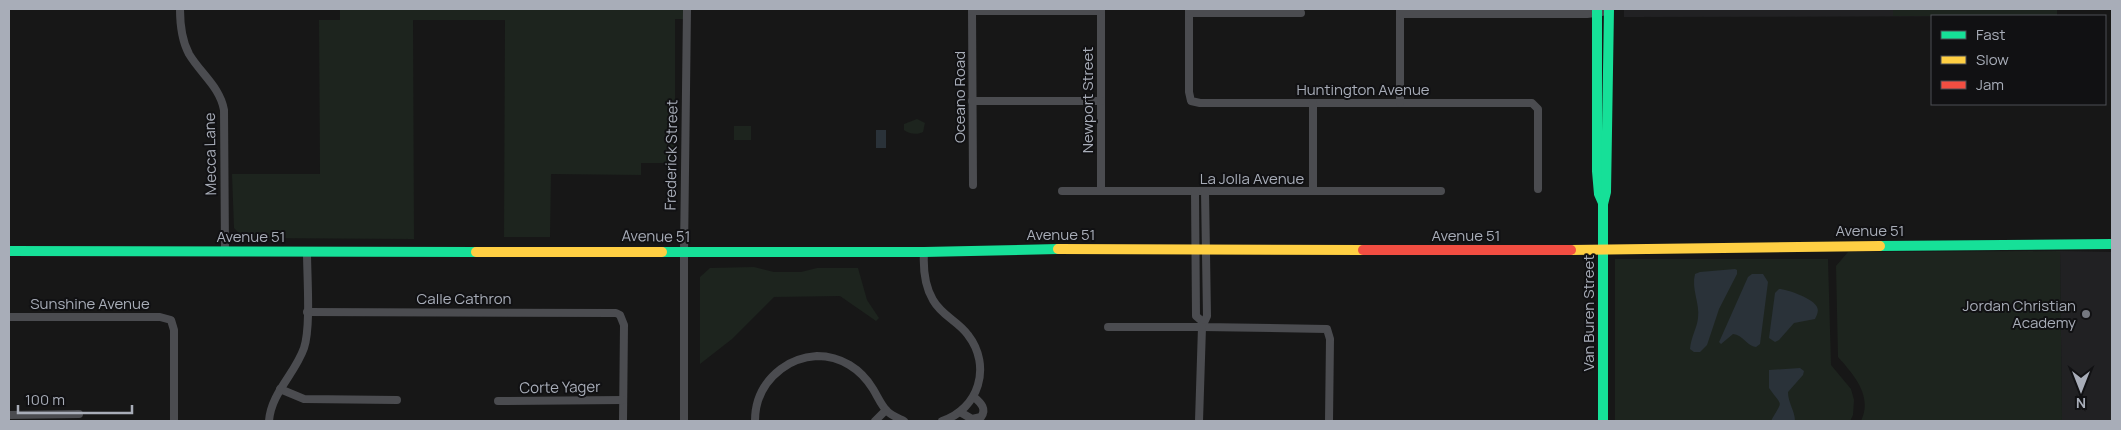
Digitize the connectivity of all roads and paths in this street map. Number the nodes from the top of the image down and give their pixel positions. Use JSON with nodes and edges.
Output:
{"nodes":[{"id":1,"x":180,"y":9,"type":"edge"},
{"id":2,"x":687,"y":9,"type":"edge"},
{"id":3,"x":972,"y":10,"type":"edge"},
{"id":4,"x":1101,"y":10,"type":"edge"},
{"id":5,"x":1609,"y":10,"type":"edge"},
{"id":6,"x":1188,"y":11,"type":"edge"},
{"id":7,"x":1400,"y":11,"type":"edge"},
{"id":8,"x":1597,"y":11,"type":"edge"},
{"id":9,"x":1301,"y":12,"type":"dead end"},
{"id":10,"x":972,"y":101,"type":"junction"},
{"id":11,"x":1101,"y":101,"type":"junction"},
{"id":12,"x":1313,"y":103,"type":"junction"},
{"id":13,"x":1400,"y":103,"type":"junction"},
{"id":14,"x":973,"y":184,"type":"dead end"},
{"id":15,"x":1538,"y":189,"type":"dead end"},
{"id":16,"x":1062,"y":191,"type":"dead end"},
{"id":17,"x":1101,"y":191,"type":"junction"},
{"id":18,"x":1195,"y":191,"type":"junction"},
{"id":19,"x":1205,"y":191,"type":"junction"},
{"id":20,"x":1313,"y":191,"type":"junction"},
{"id":21,"x":1441,"y":191,"type":"dead end"},
{"id":22,"x":1603,"y":204,"type":"junction"},
{"id":23,"x":2112,"y":244,"type":"edge"},
{"id":24,"x":1200,"y":249,"type":"junction"},
{"id":25,"x":1603,"y":249,"type":"junction"},
{"id":26,"x":9,"y":251,"type":"edge"},
{"id":27,"x":225,"y":251,"type":"junction"},
{"id":28,"x":307,"y":252,"type":"junction"},
{"id":29,"x":684,"y":252,"type":"junction"},
{"id":30,"x":924,"y":252,"type":"junction"},
{"id":31,"x":307,"y":312,"type":"junction"},
{"id":32,"x":9,"y":317,"type":"edge"},
{"id":33,"x":1202,"y":325,"type":"junction"},
{"id":34,"x":1108,"y":327,"type":"dead end"},
{"id":35,"x":280,"y":389,"type":"junction"},
{"id":36,"x":974,"y":397,"type":"junction"},
{"id":37,"x":397,"y":400,"type":"dead end"},
{"id":38,"x":623,"y":400,"type":"junction"},
{"id":39,"x":498,"y":401,"type":"dead end"},
{"id":40,"x":886,"y":410,"type":"junction"},
{"id":41,"x":960,"y":412,"type":"junction"},
{"id":42,"x":79,"y":414,"type":"dead end"},
{"id":43,"x":9,"y":415,"type":"edge"},
{"id":44,"x":174,"y":421,"type":"edge"},
{"id":45,"x":269,"y":421,"type":"edge"},
{"id":46,"x":623,"y":421,"type":"edge"},
{"id":47,"x":684,"y":421,"type":"edge"},
{"id":48,"x":755,"y":421,"type":"edge"},
{"id":49,"x":875,"y":421,"type":"edge"},
{"id":50,"x":904,"y":421,"type":"edge"},
{"id":51,"x":942,"y":421,"type":"edge"},
{"id":52,"x":1199,"y":421,"type":"edge"},
{"id":53,"x":1329,"y":421,"type":"edge"},
{"id":54,"x":1602,"y":421,"type":"edge"}],
"edges":[{"from":1,"to":27,"type":"street","name":"Mecca Lane"},
{"from":2,"to":29,"type":"street","name":"Frederick Street"},
{"from":3,"to":4,"type":"street"},
{"from":3,"to":10,"type":"street","name":"Oceano Road"},
{"from":4,"to":11,"type":"street","name":"Newport Street"},
{"from":5,"to":8,"type":"street"},
{"from":5,"to":22,"type":"street","name":"Van Buren Street"},
{"from":6,"to":9,"type":"street"},
{"from":6,"to":12,"type":"street","name":"Huntington Avenue"},
{"from":7,"to":8,"type":"street"},
{"from":7,"to":13,"type":"street"},
{"from":8,"to":22,"type":"street","name":"Van Buren Street"},
{"from":10,"to":11,"type":"street"},
{"from":10,"to":14,"type":"street","name":"Oceano Road"},
{"from":11,"to":17,"type":"street","name":"Newport Street"},
{"from":12,"to":13,"type":"street","name":"Huntington Avenue"},
{"from":12,"to":20,"type":"street"},
{"from":13,"to":15,"type":"street","name":"Huntington Avenue"},
{"from":16,"to":17,"type":"street","name":"La Jolla Avenue"},
{"from":17,"to":18,"type":"street","name":"La Jolla Avenue"},
{"from":18,"to":19,"type":"street","name":"La Jolla Avenue"},
{"from":18,"to":24,"type":"street"},
{"from":19,"to":20,"type":"street","name":"La Jolla Avenue"},
{"from":19,"to":24,"type":"street"},
{"from":20,"to":21,"type":"street","name":"La Jolla Avenue"},
{"from":22,"to":25,"type":"street","name":"Van Buren Street"},
{"from":23,"to":25,"type":"street","name":"Avenue 51"},
{"from":24,"to":25,"type":"street","name":"Avenue 51"},
{"from":24,"to":30,"type":"street","name":"Avenue 51"},
{"from":24,"to":33,"type":"street"},
{"from":25,"to":54,"type":"street","name":"Van Buren Street"},
{"from":26,"to":27,"type":"street","name":"Avenue 51"},
{"from":27,"to":28,"type":"street","name":"Avenue 51"},
{"from":28,"to":29,"type":"street","name":"Avenue 51"},
{"from":28,"to":31,"type":"street"},
{"from":29,"to":30,"type":"street","name":"Avenue 51"},
{"from":29,"to":47,"type":"street","name":"Frederick Street"},
{"from":30,"to":36,"type":"street"},
{"from":31,"to":35,"type":"street"},
{"from":31,"to":38,"type":"street","name":"Calle Cathron"},
{"from":32,"to":44,"type":"street","name":"Sunshine Avenue"},
{"from":33,"to":34,"type":"street"},
{"from":33,"to":52,"type":"street"},
{"from":33,"to":53,"type":"street"},
{"from":35,"to":37,"type":"street"},
{"from":35,"to":45,"type":"street"},
{"from":36,"to":41,"type":"street"},
{"from":36,"to":41,"type":"street"},
{"from":38,"to":39,"type":"street","name":"Corte Yager"},
{"from":38,"to":46,"type":"street"},
{"from":40,"to":48,"type":"street"},
{"from":40,"to":49,"type":"street"},
{"from":40,"to":50,"type":"street"},
{"from":41,"to":51,"type":"street"},
{"from":42,"to":43,"type":"street"}]}
